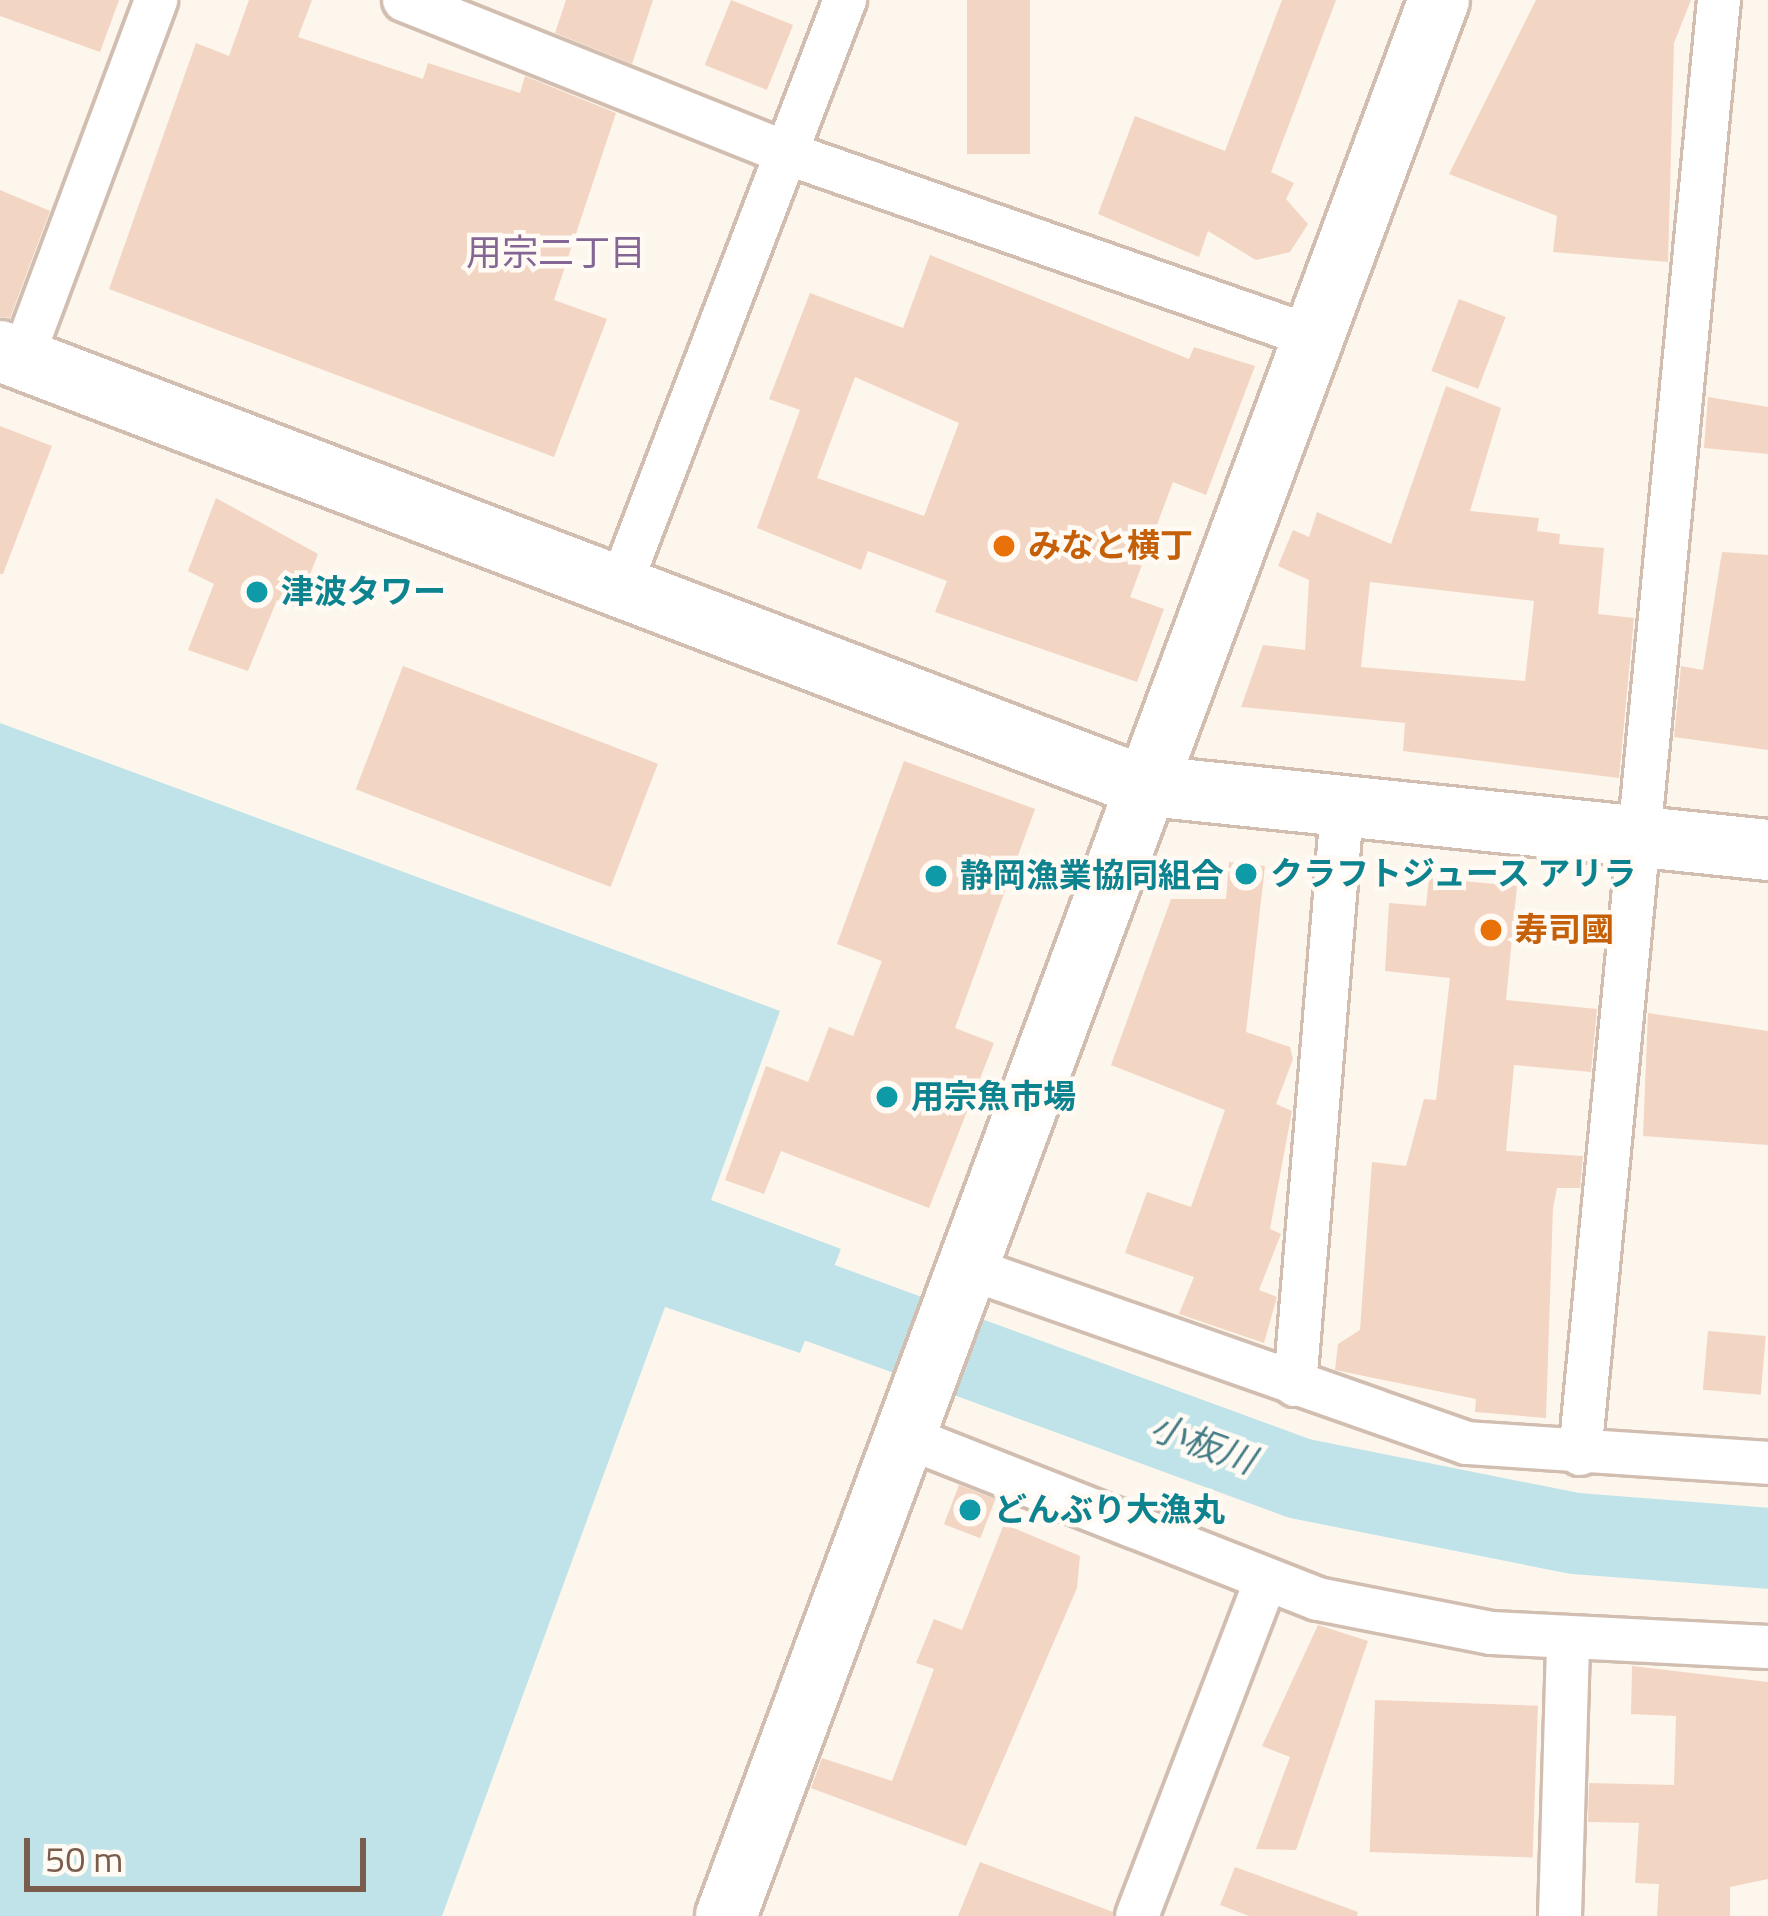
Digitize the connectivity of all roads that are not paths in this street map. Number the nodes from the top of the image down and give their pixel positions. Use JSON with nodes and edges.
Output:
{"nodes":[{"id":1,"x":156,"y":0,"type":"edge"},
{"id":2,"x":404,"y":0,"type":"edge"},
{"id":3,"x":844,"y":0,"type":"edge"},
{"id":4,"x":1439,"y":0,"type":"edge"},
{"id":5,"x":1719,"y":0,"type":"edge"},
{"id":6,"x":495,"y":15,"type":"edge"},
{"id":7,"x":785,"y":153,"type":"junction"},
{"id":8,"x":1307,"y":335,"type":"junction"},
{"id":9,"x":11,"y":355,"type":"edge"},
{"id":10,"x":620,"y":586,"type":"junction"},
{"id":11,"x":1140,"y":784,"type":"junction"},
{"id":12,"x":1342,"y":810,"type":"junction"},
{"id":13,"x":1634,"y":842,"type":"junction"},
{"id":14,"x":1768,"y":850,"type":"edge"},
{"id":15,"x":966,"y":1273,"type":"junction"},
{"id":16,"x":1295,"y":1385,"type":"junction"},
{"id":17,"x":906,"y":1431,"type":"junction"},
{"id":18,"x":1580,"y":1454,"type":"junction"},
{"id":19,"x":1768,"y":1463,"type":"edge"},
{"id":20,"x":1266,"y":1580,"type":"junction"},
{"id":21,"x":1568,"y":1639,"type":"junction"},
{"id":22,"x":1768,"y":1647,"type":"edge"},
{"id":23,"x":726,"y":1916,"type":"edge"},
{"id":24,"x":1137,"y":1916,"type":"edge"},
{"id":25,"x":1560,"y":1916,"type":"edge"}],
"edges":[{"from":1,"to":9,"type":"street"},
{"from":2,"to":6,"type":"street"},
{"from":3,"to":7,"type":"street"},
{"from":4,"to":8,"type":"street"},
{"from":5,"to":13,"type":"street"},
{"from":6,"to":7,"type":"street"},
{"from":7,"to":8,"type":"street"},
{"from":7,"to":10,"type":"street"},
{"from":8,"to":11,"type":"street"},
{"from":9,"to":10,"type":"street"},
{"from":10,"to":11,"type":"street"},
{"from":11,"to":12,"type":"street"},
{"from":11,"to":15,"type":"street"},
{"from":12,"to":13,"type":"street"},
{"from":12,"to":16,"type":"street"},
{"from":13,"to":14,"type":"street"},
{"from":13,"to":18,"type":"street"},
{"from":15,"to":16,"type":"street"},
{"from":15,"to":17,"type":"street"},
{"from":16,"to":18,"type":"street"},
{"from":17,"to":20,"type":"street"},
{"from":17,"to":23,"type":"street"},
{"from":18,"to":19,"type":"street"},
{"from":20,"to":21,"type":"street"},
{"from":20,"to":24,"type":"street"},
{"from":21,"to":22,"type":"street"},
{"from":21,"to":25,"type":"street"}]}
